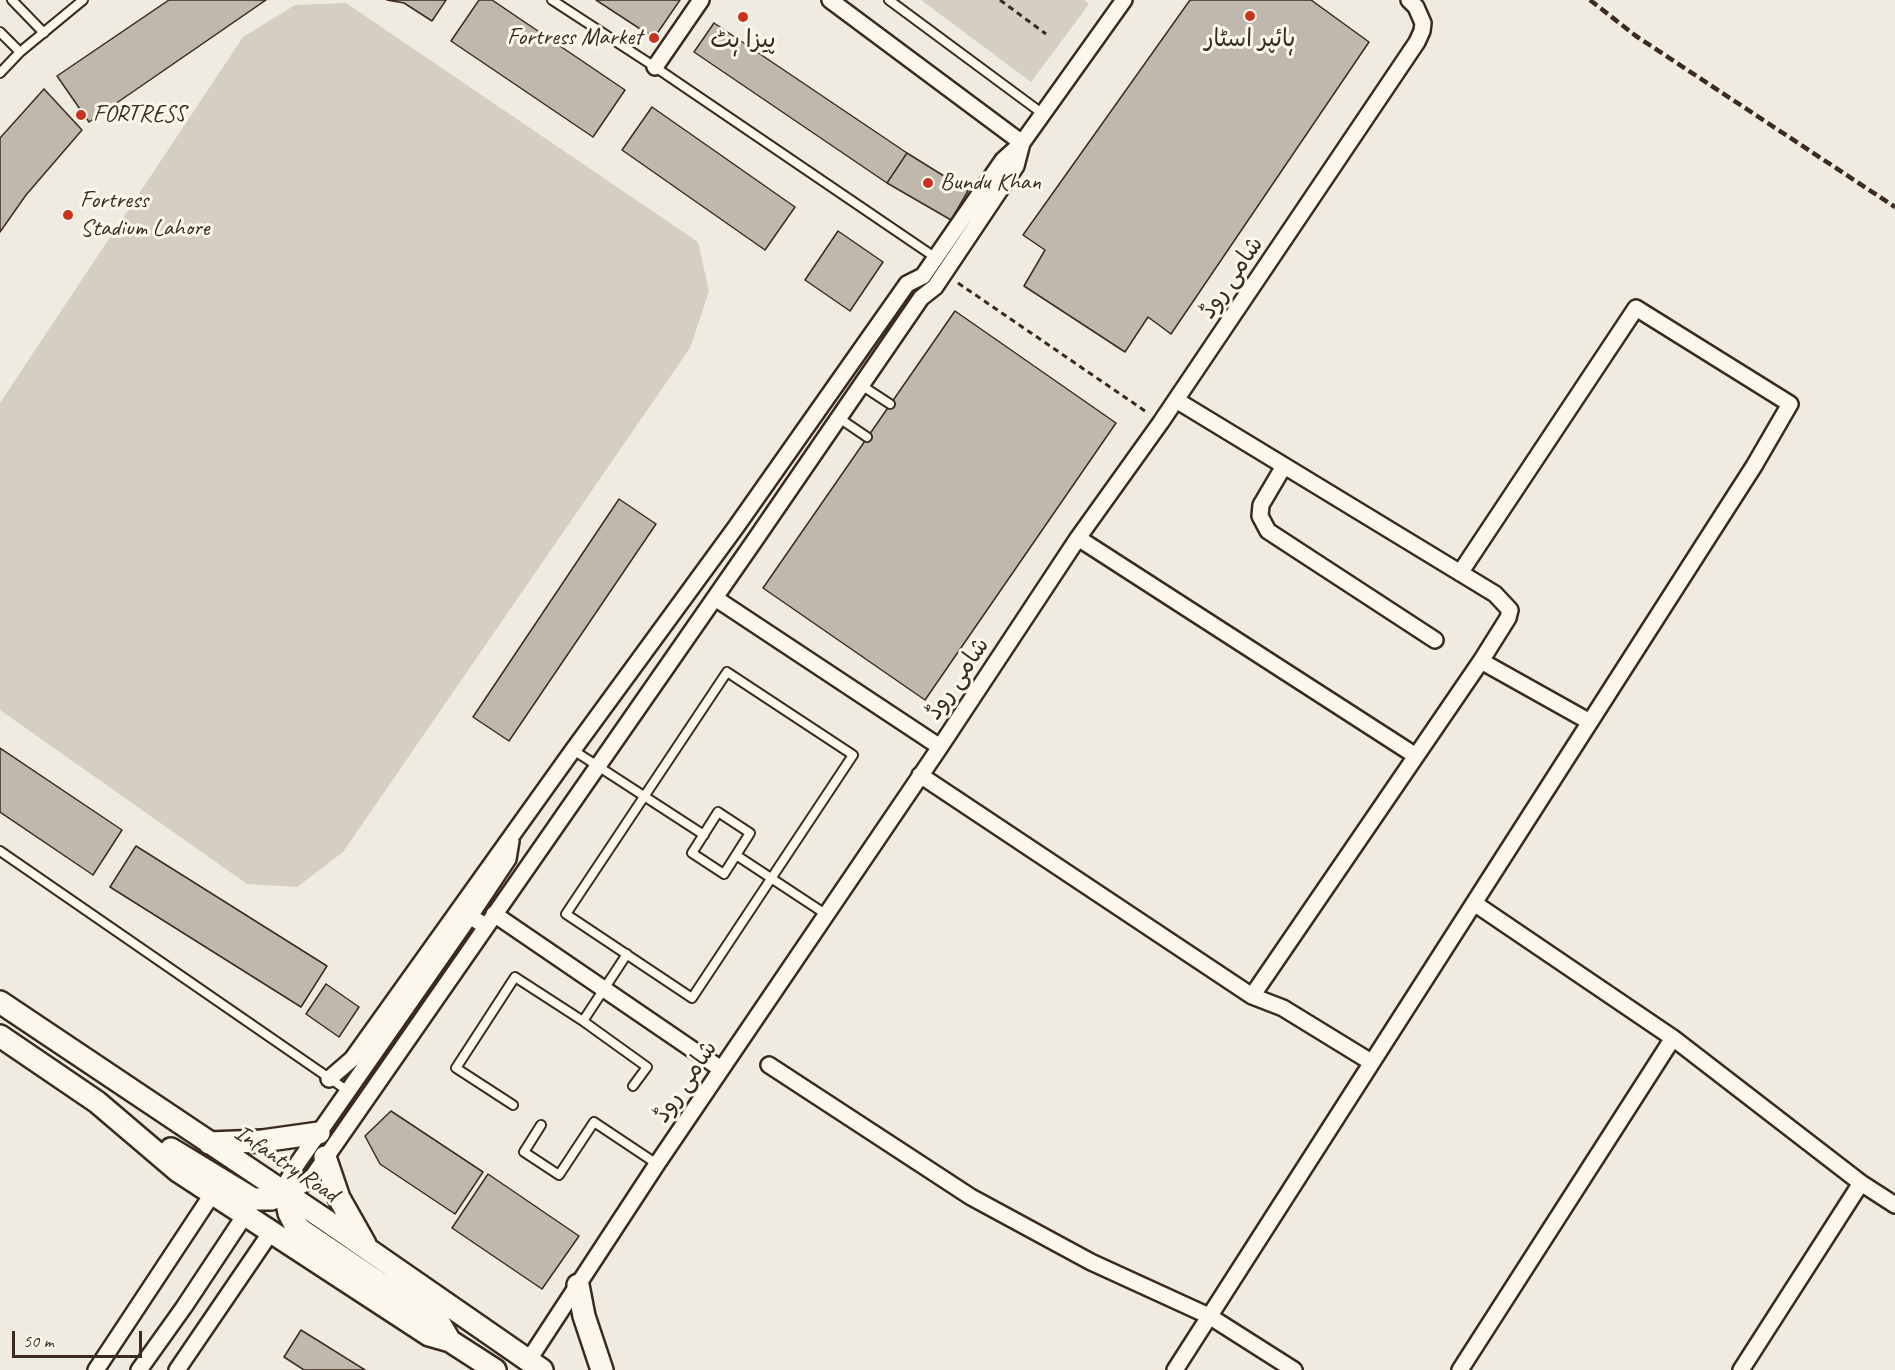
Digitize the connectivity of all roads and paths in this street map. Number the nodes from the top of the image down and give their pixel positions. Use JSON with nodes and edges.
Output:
{"nodes":[{"id":1,"x":12,"y":0,"type":"edge"},
{"id":2,"x":83,"y":0,"type":"edge"},
{"id":3,"x":552,"y":0,"type":"edge"},
{"id":4,"x":701,"y":0,"type":"edge"},
{"id":5,"x":830,"y":0,"type":"edge"},
{"id":6,"x":890,"y":0,"type":"edge"},
{"id":7,"x":1000,"y":0,"type":"edge"},
{"id":8,"x":1409,"y":0,"type":"edge"},
{"id":9,"x":1120,"y":1,"type":"edge"},
{"id":10,"x":0,"y":32,"type":"edge"},
{"id":11,"x":44,"y":33,"type":"junction"},
{"id":12,"x":1046,"y":34,"type":"dead end"},
{"id":13,"x":20,"y":52,"type":"junction"},
{"id":14,"x":655,"y":67,"type":"junction"},
{"id":15,"x":0,"y":73,"type":"edge"},
{"id":16,"x":1043,"y":114,"type":"junction"},
{"id":17,"x":1022,"y":143,"type":"junction"},
{"id":18,"x":936,"y":258,"type":"junction"},
{"id":19,"x":944,"y":273,"type":"junction"},
{"id":20,"x":861,"y":385,"type":"junction"},
{"id":21,"x":1176,"y":400,"type":"junction"},
{"id":22,"x":890,"y":404,"type":"dead end"},
{"id":23,"x":838,"y":418,"type":"junction"},
{"id":24,"x":1161,"y":422,"type":"junction"},
{"id":25,"x":867,"y":437,"type":"dead end"},
{"id":26,"x":1284,"y":466,"type":"junction"},
{"id":27,"x":736,"y":527,"type":"junction"},
{"id":28,"x":1078,"y":538,"type":"junction"},
{"id":29,"x":755,"y":540,"type":"junction"},
{"id":30,"x":1460,"y":573,"type":"junction"},
{"id":31,"x":715,"y":598,"type":"junction"},
{"id":32,"x":1435,"y":640,"type":"dead end"},
{"id":33,"x":1481,"y":661,"type":"junction"},
{"id":34,"x":1590,"y":722,"type":"junction"},
{"id":35,"x":940,"y":747,"type":"junction"},
{"id":36,"x":573,"y":750,"type":"junction"},
{"id":37,"x":1416,"y":756,"type":"junction"},
{"id":38,"x":597,"y":765,"type":"junction"},
{"id":39,"x":920,"y":775,"type":"junction"},
{"id":40,"x":644,"y":797,"type":"junction"},
{"id":41,"x":513,"y":834,"type":"junction"},
{"id":42,"x":704,"y":835,"type":"junction"},
{"id":43,"x":0,"y":851,"type":"edge"},
{"id":44,"x":736,"y":855,"type":"junction"},
{"id":45,"x":771,"y":878,"type":"junction"},
{"id":46,"x":1474,"y":903,"type":"junction"},
{"id":47,"x":827,"y":915,"type":"junction"},
{"id":48,"x":470,"y":916,"type":"junction"},
{"id":49,"x":490,"y":920,"type":"junction"},
{"id":50,"x":627,"y":954,"type":"junction"},
{"id":51,"x":603,"y":990,"type":"junction"},
{"id":52,"x":1252,"y":996,"type":"junction"},
{"id":53,"x":0,"y":1002,"type":"edge"},
{"id":54,"x":583,"y":1021,"type":"junction"},
{"id":55,"x":0,"y":1036,"type":"edge"},
{"id":56,"x":1673,"y":1038,"type":"junction"},
{"id":57,"x":1371,"y":1062,"type":"junction"},
{"id":58,"x":769,"y":1065,"type":"dead end"},
{"id":59,"x":721,"y":1069,"type":"junction"},
{"id":60,"x":329,"y":1079,"type":"junction"},
{"id":61,"x":633,"y":1086,"type":"dead end"},
{"id":62,"x":348,"y":1091,"type":"junction"},
{"id":63,"x":97,"y":1102,"type":"junction"},
{"id":64,"x":513,"y":1105,"type":"dead end"},
{"id":65,"x":541,"y":1125,"type":"dead end"},
{"id":66,"x":319,"y":1133,"type":"junction"},
{"id":67,"x":209,"y":1143,"type":"junction"},
{"id":68,"x":325,"y":1158,"type":"junction"},
{"id":69,"x":657,"y":1164,"type":"junction"},
{"id":70,"x":1861,"y":1183,"type":"junction"},
{"id":71,"x":213,"y":1193,"type":"junction"},
{"id":72,"x":285,"y":1193,"type":"junction"},
{"id":73,"x":1895,"y":1205,"type":"edge"},
{"id":74,"x":245,"y":1215,"type":"junction"},
{"id":75,"x":271,"y":1232,"type":"junction"},
{"id":76,"x":371,"y":1253,"type":"junction"},
{"id":77,"x":578,"y":1285,"type":"junction"},
{"id":78,"x":1209,"y":1316,"type":"junction"},
{"id":79,"x":450,"y":1341,"type":"junction"},
{"id":80,"x":535,"y":1365,"type":"edge"},
{"id":81,"x":96,"y":1370,"type":"edge"},
{"id":82,"x":139,"y":1370,"type":"edge"},
{"id":83,"x":177,"y":1370,"type":"edge"},
{"id":84,"x":495,"y":1370,"type":"edge"},
{"id":85,"x":602,"y":1370,"type":"edge"},
{"id":86,"x":1175,"y":1370,"type":"edge"},
{"id":87,"x":1294,"y":1370,"type":"edge"},
{"id":88,"x":1460,"y":1370,"type":"edge"},
{"id":89,"x":1741,"y":1370,"type":"edge"}],
"edges":[{"from":1,"to":11,"type":"lane"},
{"from":2,"to":11,"type":"lane"},
{"from":3,"to":14,"type":"lane"},
{"from":4,"to":14,"type":"street"},
{"from":5,"to":17,"type":"street"},
{"from":6,"to":16,"type":"lane"},
{"from":7,"to":12,"type":"path"},
{"from":8,"to":21,"type":"street","name":"شامی روڈ"},
{"from":9,"to":16,"type":"street"},
{"from":10,"to":13,"type":"lane"},
{"from":11,"to":13,"type":"lane"},
{"from":13,"to":15,"type":"lane"},
{"from":14,"to":18,"type":"lane"},
{"from":16,"to":17,"type":"street"},
{"from":17,"to":18,"type":"street"},
{"from":17,"to":19,"type":"street"},
{"from":18,"to":27,"type":"street"},
{"from":19,"to":20,"type":"street"},
{"from":19,"to":24,"type":"path"},
{"from":20,"to":22,"type":"lane"},
{"from":20,"to":23,"type":"street"},
{"from":21,"to":24,"type":"street","name":"شامی روڈ"},
{"from":21,"to":26,"type":"street"},
{"from":23,"to":25,"type":"lane"},
{"from":23,"to":29,"type":"street"},
{"from":24,"to":28,"type":"street","name":"شامی روڈ"},
{"from":26,"to":30,"type":"street"},
{"from":26,"to":32,"type":"street"},
{"from":27,"to":29,"type":"street"},
{"from":27,"to":36,"type":"street"},
{"from":28,"to":35,"type":"street","name":"شامی روڈ"},
{"from":28,"to":37,"type":"street"},
{"from":29,"to":31,"type":"street"},
{"from":30,"to":33,"type":"street"},
{"from":30,"to":34,"type":"street"},
{"from":31,"to":35,"type":"street"},
{"from":31,"to":38,"type":"street"},
{"from":33,"to":34,"type":"street"},
{"from":33,"to":37,"type":"street"},
{"from":34,"to":46,"type":"street"},
{"from":35,"to":39,"type":"street","name":"شامی روڈ"},
{"from":36,"to":38,"type":"lane"},
{"from":36,"to":41,"type":"street"},
{"from":37,"to":52,"type":"street"},
{"from":38,"to":40,"type":"lane"},
{"from":38,"to":49,"type":"street"},
{"from":39,"to":47,"type":"street","name":"شامی روڈ"},
{"from":39,"to":52,"type":"street"},
{"from":40,"to":42,"type":"lane"},
{"from":40,"to":45,"type":"lane"},
{"from":40,"to":50,"type":"lane"},
{"from":41,"to":48,"type":"street"},
{"from":41,"to":60,"type":"street"},
{"from":42,"to":44,"type":"lane"},
{"from":42,"to":44,"type":"lane"},
{"from":43,"to":60,"type":"lane"},
{"from":44,"to":45,"type":"lane"},
{"from":45,"to":47,"type":"lane"},
{"from":45,"to":50,"type":"lane"},
{"from":46,"to":56,"type":"street"},
{"from":46,"to":57,"type":"street"},
{"from":47,"to":59,"type":"street","name":"شامی روڈ"},
{"from":48,"to":49,"type":"street"},
{"from":48,"to":62,"type":"street"},
{"from":49,"to":51,"type":"street"},
{"from":49,"to":68,"type":"street"},
{"from":50,"to":51,"type":"lane"},
{"from":51,"to":54,"type":"lane"},
{"from":51,"to":59,"type":"street"},
{"from":52,"to":57,"type":"street"},
{"from":53,"to":67,"type":"main road","name":"Infantry Road"},
{"from":54,"to":61,"type":"lane"},
{"from":54,"to":64,"type":"lane"},
{"from":55,"to":63,"type":"main road"},
{"from":56,"to":70,"type":"street"},
{"from":56,"to":88,"type":"street"},
{"from":57,"to":78,"type":"street"},
{"from":58,"to":78,"type":"street"},
{"from":59,"to":69,"type":"street","name":"شامی روڈ"},
{"from":60,"to":62,"type":"lane"},
{"from":62,"to":66,"type":"street"},
{"from":63,"to":71,"type":"main road"},
{"from":63,"to":72,"type":"main road"},
{"from":65,"to":69,"type":"lane"},
{"from":66,"to":67,"type":"main road"},
{"from":66,"to":72,"type":"street"},
{"from":67,"to":72,"type":"main road","name":"Infantry Road"},
{"from":68,"to":72,"type":"street"},
{"from":68,"to":76,"type":"main road"},
{"from":69,"to":77,"type":"street","name":"شامی روڈ"},
{"from":70,"to":73,"type":"street"},
{"from":70,"to":89,"type":"street"},
{"from":71,"to":74,"type":"main road"},
{"from":71,"to":81,"type":"street"},
{"from":72,"to":76,"type":"main road","name":"Infantry Road"},
{"from":72,"to":79,"type":"main road"},
{"from":74,"to":75,"type":"main road"},
{"from":74,"to":82,"type":"street"},
{"from":75,"to":79,"type":"main road"},
{"from":75,"to":83,"type":"street"},
{"from":76,"to":80,"type":"main road","name":"Infantry Road"},
{"from":77,"to":80,"type":"street","name":"شامی روڈ"},
{"from":77,"to":85,"type":"main road"},
{"from":78,"to":86,"type":"street"},
{"from":78,"to":87,"type":"street"},
{"from":79,"to":84,"type":"main road"}]}
